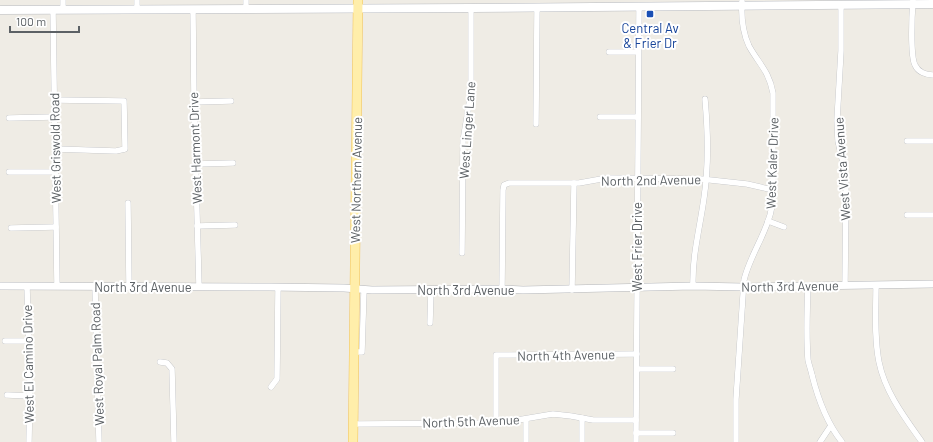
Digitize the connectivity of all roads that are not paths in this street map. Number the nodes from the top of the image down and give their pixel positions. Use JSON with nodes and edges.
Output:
{"nodes":[{"id":1,"x":137,"y":0,"type":"edge"},
{"id":2,"x":246,"y":0,"type":"edge"},
{"id":3,"x":912,"y":2,"type":"edge"},
{"id":4,"x":671,"y":3,"type":"edge"},
{"id":5,"x":742,"y":3,"type":"edge"},
{"id":6,"x":63,"y":4,"type":"edge"},
{"id":7,"x":358,"y":4,"type":"edge"},
{"id":8,"x":603,"y":4,"type":"edge"},
{"id":9,"x":933,"y":4,"type":"edge"},
{"id":10,"x":841,"y":5,"type":"junction"},
{"id":11,"x":639,"y":7,"type":"junction"},
{"id":12,"x":471,"y":8,"type":"junction"},
{"id":13,"x":537,"y":8,"type":"junction"},
{"id":14,"x":52,"y":9,"type":"junction"},
{"id":15,"x":137,"y":9,"type":"junction"},
{"id":16,"x":246,"y":9,"type":"junction"},
{"id":17,"x":0,"y":10,"type":"edge"},
{"id":18,"x":193,"y":10,"type":"junction"},
{"id":19,"x":609,"y":52,"type":"dead end"},
{"id":20,"x":638,"y":52,"type":"junction"},
{"id":21,"x":933,"y":75,"type":"edge"},
{"id":22,"x":705,"y":99,"type":"dead end"},
{"id":23,"x":54,"y":100,"type":"junction"},
{"id":24,"x":231,"y":101,"type":"dead end"},
{"id":25,"x":194,"y":102,"type":"junction"},
{"id":26,"x":54,"y":117,"type":"junction"},
{"id":27,"x":600,"y":117,"type":"dead end"},
{"id":28,"x":638,"y":117,"type":"junction"},
{"id":29,"x":9,"y":118,"type":"dead end"},
{"id":30,"x":536,"y":124,"type":"dead end"},
{"id":31,"x":907,"y":141,"type":"dead end"},
{"id":32,"x":933,"y":141,"type":"edge"},
{"id":33,"x":55,"y":149,"type":"junction"},
{"id":34,"x":233,"y":163,"type":"dead end"},
{"id":35,"x":196,"y":164,"type":"junction"},
{"id":36,"x":9,"y":172,"type":"dead end"},
{"id":37,"x":55,"y":172,"type":"junction"},
{"id":38,"x":638,"y":178,"type":"junction"},
{"id":39,"x":706,"y":179,"type":"junction"},
{"id":40,"x":574,"y":183,"type":"junction"},
{"id":41,"x":773,"y":190,"type":"junction"},
{"id":42,"x":128,"y":203,"type":"dead end"},
{"id":43,"x":907,"y":215,"type":"dead end"},
{"id":44,"x":933,"y":215,"type":"edge"},
{"id":45,"x":768,"y":222,"type":"junction"},
{"id":46,"x":235,"y":225,"type":"dead end"},
{"id":47,"x":197,"y":226,"type":"junction"},
{"id":48,"x":56,"y":227,"type":"junction"},
{"id":49,"x":784,"y":227,"type":"dead end"},
{"id":50,"x":11,"y":228,"type":"dead end"},
{"id":51,"x":462,"y":253,"type":"dead end"},
{"id":52,"x":933,"y":284,"type":"edge"},
{"id":53,"x":845,"y":285,"type":"junction"},
{"id":54,"x":876,"y":285,"type":"junction"},
{"id":55,"x":0,"y":286,"type":"edge"},
{"id":56,"x":27,"y":286,"type":"junction"},
{"id":57,"x":57,"y":286,"type":"junction"},
{"id":58,"x":693,"y":286,"type":"junction"},
{"id":59,"x":808,"y":286,"type":"junction"},
{"id":60,"x":95,"y":287,"type":"junction"},
{"id":61,"x":129,"y":287,"type":"junction"},
{"id":62,"x":199,"y":287,"type":"junction"},
{"id":63,"x":743,"y":287,"type":"junction"},
{"id":64,"x":278,"y":288,"type":"junction"},
{"id":65,"x":637,"y":288,"type":"junction"},
{"id":66,"x":502,"y":289,"type":"junction"},
{"id":67,"x":359,"y":290,"type":"junction"},
{"id":68,"x":431,"y":290,"type":"junction"},
{"id":69,"x":572,"y":290,"type":"junction"},
{"id":70,"x":430,"y":323,"type":"dead end"},
{"id":71,"x":28,"y":340,"type":"junction"},
{"id":72,"x":5,"y":341,"type":"dead end"},
{"id":73,"x":637,"y":354,"type":"junction"},
{"id":74,"x":160,"y":362,"type":"dead end"},
{"id":75,"x":637,"y":369,"type":"junction"},
{"id":76,"x":673,"y":369,"type":"dead end"},
{"id":77,"x":271,"y":387,"type":"dead end"},
{"id":78,"x":7,"y":396,"type":"dead end"},
{"id":79,"x":30,"y":396,"type":"junction"},
{"id":80,"x":582,"y":418,"type":"junction"},
{"id":81,"x":526,"y":419,"type":"junction"},
{"id":82,"x":636,"y":420,"type":"junction"},
{"id":83,"x":496,"y":423,"type":"junction"},
{"id":84,"x":353,"y":424,"type":"junction"},
{"id":85,"x":830,"y":427,"type":"junction"},
{"id":86,"x":636,"y":433,"type":"junction"},
{"id":87,"x":673,"y":433,"type":"dead end"},
{"id":88,"x":29,"y":442,"type":"edge"},
{"id":89,"x":99,"y":442,"type":"edge"},
{"id":90,"x":174,"y":442,"type":"edge"},
{"id":91,"x":353,"y":442,"type":"edge"},
{"id":92,"x":526,"y":442,"type":"edge"},
{"id":93,"x":582,"y":442,"type":"edge"},
{"id":94,"x":636,"y":442,"type":"edge"},
{"id":95,"x":736,"y":442,"type":"edge"},
{"id":96,"x":820,"y":442,"type":"edge"},
{"id":97,"x":842,"y":442,"type":"edge"},
{"id":98,"x":922,"y":442,"type":"edge"}],
"edges":[{"from":1,"to":15,"type":"street"},
{"from":2,"to":16,"type":"street"},
{"from":3,"to":9,"type":"main road"},
{"from":3,"to":10,"type":"main road"},
{"from":3,"to":21,"type":"street"},
{"from":4,"to":5,"type":"main road"},
{"from":4,"to":11,"type":"main road"},
{"from":5,"to":10,"type":"main road"},
{"from":5,"to":41,"type":"street","name":"West Kaler Drive"},
{"from":6,"to":14,"type":"main road"},
{"from":6,"to":15,"type":"main road"},
{"from":7,"to":12,"type":"main road"},
{"from":7,"to":16,"type":"main road"},
{"from":7,"to":67,"type":"main road","name":"West Northern Avenue"},
{"from":8,"to":11,"type":"main road"},
{"from":8,"to":13,"type":"main road"},
{"from":10,"to":53,"type":"street","name":"West Vista Avenue"},
{"from":11,"to":20,"type":"street","name":"West Frier Drive"},
{"from":12,"to":13,"type":"main road"},
{"from":12,"to":51,"type":"street","name":"West Linger Lane"},
{"from":13,"to":30,"type":"street"},
{"from":14,"to":17,"type":"main road"},
{"from":14,"to":23,"type":"street","name":"West Griswold Road"},
{"from":15,"to":18,"type":"main road"},
{"from":16,"to":18,"type":"main road"},
{"from":18,"to":25,"type":"street","name":"West Harmont Drive"},
{"from":19,"to":20,"type":"street"},
{"from":20,"to":28,"type":"street","name":"West Frier Drive"},
{"from":22,"to":39,"type":"street"},
{"from":23,"to":26,"type":"street","name":"West Griswold Road"},
{"from":23,"to":33,"type":"street"},
{"from":24,"to":25,"type":"street"},
{"from":25,"to":35,"type":"street","name":"West Harmont Drive"},
{"from":26,"to":29,"type":"street"},
{"from":26,"to":33,"type":"street","name":"West Griswold Road"},
{"from":27,"to":28,"type":"street"},
{"from":28,"to":38,"type":"street","name":"West Frier Drive"},
{"from":31,"to":32,"type":"street"},
{"from":33,"to":37,"type":"street","name":"West Griswold Road"},
{"from":34,"to":35,"type":"street"},
{"from":35,"to":47,"type":"street","name":"West Harmont Drive"},
{"from":36,"to":37,"type":"street"},
{"from":37,"to":48,"type":"street","name":"West Griswold Road"},
{"from":38,"to":39,"type":"street","name":"North 2nd Avenue"},
{"from":38,"to":40,"type":"street","name":"North 2nd Avenue"},
{"from":38,"to":65,"type":"street","name":"West Frier Drive"},
{"from":39,"to":41,"type":"street","name":"North 2nd Avenue"},
{"from":39,"to":58,"type":"street"},
{"from":40,"to":66,"type":"street","name":"North 2nd Avenue"},
{"from":40,"to":69,"type":"street"},
{"from":41,"to":45,"type":"street","name":"West Kaler Drive"},
{"from":42,"to":61,"type":"street"},
{"from":43,"to":44,"type":"street"},
{"from":45,"to":49,"type":"street"},
{"from":45,"to":63,"type":"street","name":"West Kaler Drive"},
{"from":46,"to":47,"type":"street"},
{"from":47,"to":62,"type":"street","name":"West Harmont Drive"},
{"from":48,"to":50,"type":"street"},
{"from":48,"to":57,"type":"street","name":"West Griswold Road"},
{"from":52,"to":54,"type":"street","name":"North 3rd Avenue"},
{"from":53,"to":54,"type":"street","name":"North 3rd Avenue"},
{"from":53,"to":59,"type":"street","name":"North 3rd Avenue"},
{"from":54,"to":98,"type":"street"},
{"from":55,"to":56,"type":"street","name":"North 3rd Avenue"},
{"from":56,"to":57,"type":"street","name":"North 3rd Avenue"},
{"from":56,"to":71,"type":"street","name":"West El Camino Drive"},
{"from":57,"to":60,"type":"street","name":"North 3rd Avenue"},
{"from":58,"to":63,"type":"street","name":"North 3rd Avenue"},
{"from":58,"to":65,"type":"street","name":"North 3rd Avenue"},
{"from":59,"to":63,"type":"street","name":"North 3rd Avenue"},
{"from":59,"to":85,"type":"street"},
{"from":60,"to":61,"type":"street","name":"North 3rd Avenue"},
{"from":60,"to":89,"type":"street","name":"West Royal Palm Road"},
{"from":61,"to":62,"type":"street","name":"North 3rd Avenue"},
{"from":62,"to":64,"type":"street","name":"North 3rd Avenue"},
{"from":63,"to":95,"type":"street","name":"West Kaler Drive"},
{"from":64,"to":67,"type":"street","name":"North 3rd Avenue"},
{"from":64,"to":77,"type":"street"},
{"from":65,"to":69,"type":"street","name":"North 3rd Avenue"},
{"from":65,"to":73,"type":"street","name":"West Frier Drive"},
{"from":66,"to":68,"type":"street","name":"North 3rd Avenue"},
{"from":66,"to":69,"type":"street","name":"North 3rd Avenue"},
{"from":67,"to":68,"type":"street","name":"North 3rd Avenue"},
{"from":67,"to":84,"type":"main road","name":"West Northern Avenue"},
{"from":68,"to":70,"type":"street"},
{"from":71,"to":72,"type":"street","name":"West El Camino Drive"},
{"from":71,"to":79,"type":"street","name":"West El Camino Drive"},
{"from":73,"to":75,"type":"street","name":"West Frier Drive"},
{"from":73,"to":83,"type":"street","name":"North 4th Avenue"},
{"from":74,"to":90,"type":"street"},
{"from":75,"to":76,"type":"street"},
{"from":75,"to":82,"type":"street","name":"West Frier Drive"},
{"from":78,"to":79,"type":"street","name":"West El Camino Drive"},
{"from":79,"to":88,"type":"street","name":"West El Camino Drive"},
{"from":80,"to":81,"type":"street","name":"North 5th Avenue"},
{"from":80,"to":82,"type":"street","name":"North 5th Avenue"},
{"from":80,"to":93,"type":"street"},
{"from":81,"to":83,"type":"street","name":"North 5th Avenue"},
{"from":81,"to":92,"type":"street"},
{"from":82,"to":86,"type":"street","name":"West Frier Drive"},
{"from":83,"to":84,"type":"street","name":"North 5th Avenue"},
{"from":84,"to":91,"type":"main road","name":"West Northern Avenue"},
{"from":85,"to":96,"type":"street"},
{"from":85,"to":97,"type":"street"},
{"from":86,"to":87,"type":"street"},
{"from":86,"to":94,"type":"street","name":"West Frier Drive"}]}
